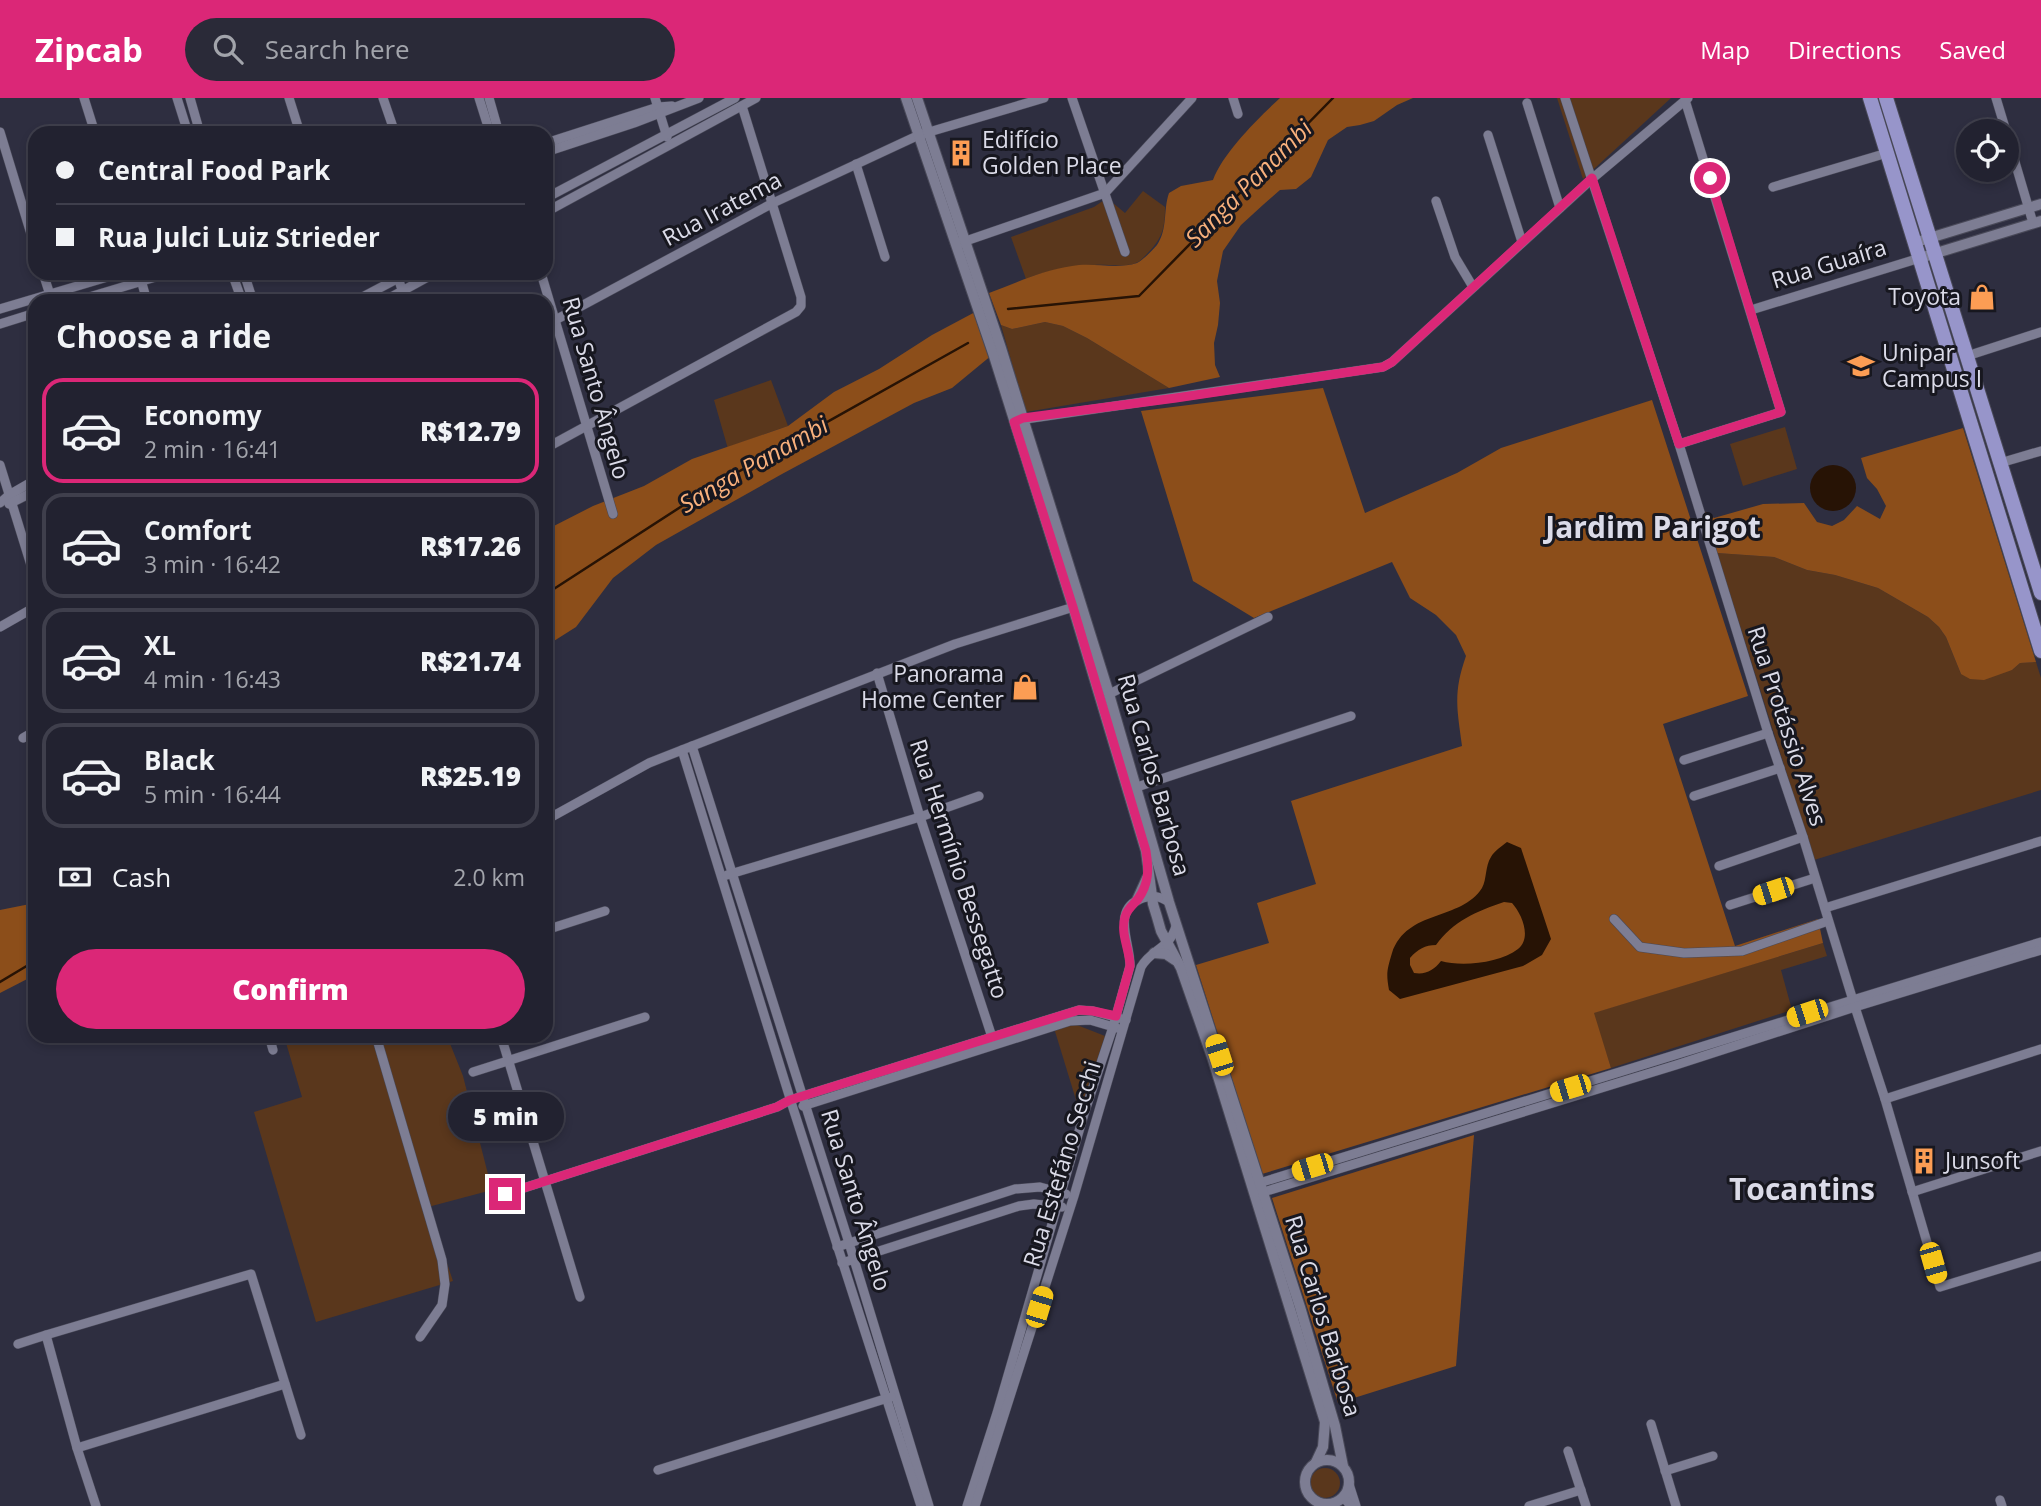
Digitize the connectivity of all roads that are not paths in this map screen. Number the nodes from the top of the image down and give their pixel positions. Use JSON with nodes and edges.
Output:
{"nodes":[{"id":1,"x":84,"y":98,"type":"edge"},
{"id":2,"x":177,"y":98,"type":"edge"},
{"id":3,"x":190,"y":98,"type":"edge"},
{"id":4,"x":289,"y":98,"type":"edge"},
{"id":5,"x":383,"y":98,"type":"edge"},
{"id":6,"x":479,"y":98,"type":"edge"},
{"id":7,"x":489,"y":98,"type":"edge"},
{"id":8,"x":699,"y":98,"type":"edge"},
{"id":9,"x":756,"y":98,"type":"edge"},
{"id":10,"x":906,"y":98,"type":"edge"},
{"id":11,"x":918,"y":98,"type":"edge"},
{"id":12,"x":1044,"y":98,"type":"edge"},
{"id":13,"x":1072,"y":98,"type":"edge"},
{"id":14,"x":1192,"y":98,"type":"edge"},
{"id":15,"x":1233,"y":98,"type":"edge"},
{"id":16,"x":1565,"y":98,"type":"edge"},
{"id":17,"x":1870,"y":98,"type":"edge"},
{"id":18,"x":1886,"y":98,"type":"edge"},
{"id":19,"x":1996,"y":98,"type":"edge"},
{"id":20,"x":1686,"y":99,"type":"edge"},
{"id":21,"x":739,"y":102,"type":"edge"},
{"id":22,"x":1527,"y":103,"type":"dead end"},
{"id":23,"x":658,"y":106,"type":"edge"},
{"id":24,"x":1238,"y":114,"type":"dead end"},
{"id":25,"x":2003,"y":119,"type":"edge"},
{"id":26,"x":93,"y":126,"type":"edge"},
{"id":27,"x":186,"y":126,"type":"edge"},
{"id":28,"x":198,"y":126,"type":"edge"},
{"id":29,"x":298,"y":126,"type":"edge"},
{"id":30,"x":393,"y":126,"type":"edge"},
{"id":31,"x":488,"y":126,"type":"edge"},
{"id":32,"x":497,"y":126,"type":"edge"},
{"id":33,"x":0,"y":132,"type":"edge"},
{"id":34,"x":666,"y":134,"type":"junction"},
{"id":35,"x":924,"y":134,"type":"junction"},
{"id":36,"x":1488,"y":135,"type":"dead end"},
{"id":37,"x":553,"y":141,"type":"edge"},
{"id":38,"x":670,"y":145,"type":"junction"},
{"id":39,"x":553,"y":149,"type":"edge"},
{"id":40,"x":1887,"y":153,"type":"junction"},
{"id":41,"x":856,"y":164,"type":"junction"},
{"id":42,"x":2019,"y":176,"type":"edge"},
{"id":43,"x":1592,"y":178,"type":"junction"},
{"id":44,"x":1773,"y":187,"type":"dead end"},
{"id":45,"x":1105,"y":193,"type":"junction"},
{"id":46,"x":553,"y":194,"type":"edge"},
{"id":47,"x":1436,"y":201,"type":"dead end"},
{"id":48,"x":773,"y":203,"type":"junction"},
{"id":49,"x":2041,"y":204,"type":"edge"},
{"id":50,"x":553,"y":208,"type":"edge"},
{"id":51,"x":1560,"y":208,"type":"junction"},
{"id":52,"x":2028,"y":208,"type":"junction"},
{"id":53,"x":2037,"y":222,"type":"edge"},
{"id":54,"x":28,"y":224,"type":"edge"},
{"id":55,"x":1923,"y":241,"type":"junction"},
{"id":56,"x":961,"y":242,"type":"junction"},
{"id":57,"x":1522,"y":242,"type":"junction"},
{"id":58,"x":1125,"y":252,"type":"dead end"},
{"id":59,"x":1935,"y":254,"type":"junction"},
{"id":60,"x":885,"y":257,"type":"dead end"},
{"id":61,"x":1920,"y":258,"type":"junction"},
{"id":62,"x":100,"y":280,"type":"edge"},
{"id":63,"x":132,"y":280,"type":"edge"},
{"id":64,"x":394,"y":280,"type":"edge"},
{"id":65,"x":399,"y":280,"type":"edge"},
{"id":66,"x":423,"y":280,"type":"edge"},
{"id":67,"x":1473,"y":287,"type":"junction"},
{"id":68,"x":403,"y":291,"type":"junction"},
{"id":69,"x":59,"y":294,"type":"edge"},
{"id":70,"x":95,"y":294,"type":"edge"},
{"id":71,"x":368,"y":294,"type":"edge"},
{"id":72,"x":397,"y":294,"type":"edge"},
{"id":73,"x":404,"y":294,"type":"edge"},
{"id":74,"x":28,"y":302,"type":"edge"},
{"id":75,"x":0,"y":309,"type":"edge"},
{"id":76,"x":553,"y":310,"type":"edge"},
{"id":77,"x":1751,"y":310,"type":"junction"},
{"id":78,"x":28,"y":315,"type":"edge"},
{"id":79,"x":556,"y":319,"type":"junction"},
{"id":80,"x":553,"y":321,"type":"edge"},
{"id":81,"x":0,"y":324,"type":"edge"},
{"id":82,"x":2041,"y":332,"type":"edge"},
{"id":83,"x":1967,"y":356,"type":"junction"},
{"id":84,"x":1957,"y":377,"type":"junction"},
{"id":85,"x":1985,"y":415,"type":"junction"},
{"id":86,"x":1019,"y":420,"type":"junction"},
{"id":87,"x":586,"y":427,"type":"junction"},
{"id":88,"x":553,"y":444,"type":"edge"},
{"id":89,"x":1679,"y":444,"type":"junction"},
{"id":90,"x":1978,"y":447,"type":"junction"},
{"id":91,"x":2041,"y":451,"type":"edge"},
{"id":92,"x":2000,"y":463,"type":"junction"},
{"id":93,"x":0,"y":465,"type":"edge"},
{"id":94,"x":28,"y":485,"type":"edge"},
{"id":95,"x":28,"y":493,"type":"edge"},
{"id":96,"x":10,"y":499,"type":"junction"},
{"id":97,"x":0,"y":504,"type":"edge"},
{"id":98,"x":613,"y":514,"type":"dead end"},
{"id":99,"x":28,"y":556,"type":"edge"},
{"id":100,"x":2041,"y":593,"type":"edge"},
{"id":101,"x":1077,"y":606,"type":"junction"},
{"id":102,"x":28,"y":611,"type":"edge"},
{"id":103,"x":1268,"y":617,"type":"dead end"},
{"id":104,"x":0,"y":627,"type":"edge"},
{"id":105,"x":2041,"y":651,"type":"edge"},
{"id":106,"x":877,"y":673,"type":"junction"},
{"id":107,"x":1109,"y":694,"type":"junction"},
{"id":108,"x":1351,"y":716,"type":"dead end"},
{"id":109,"x":1768,"y":733,"type":"junction"},
{"id":110,"x":28,"y":735,"type":"edge"},
{"id":111,"x":23,"y":738,"type":"dead end"},
{"id":112,"x":692,"y":746,"type":"junction"},
{"id":113,"x":682,"y":750,"type":"junction"},
{"id":114,"x":1684,"y":760,"type":"dead end"},
{"id":115,"x":1780,"y":768,"type":"junction"},
{"id":116,"x":1137,"y":787,"type":"junction"},
{"id":117,"x":979,"y":796,"type":"dead end"},
{"id":118,"x":1694,"y":796,"type":"dead end"},
{"id":119,"x":553,"y":816,"type":"edge"},
{"id":120,"x":920,"y":817,"type":"junction"},
{"id":121,"x":1803,"y":837,"type":"junction"},
{"id":122,"x":2041,"y":841,"type":"edge"},
{"id":123,"x":1719,"y":866,"type":"dead end"},
{"id":124,"x":1149,"y":872,"type":"junction"},
{"id":125,"x":732,"y":873,"type":"junction"},
{"id":126,"x":722,"y":876,"type":"junction"},
{"id":127,"x":1815,"y":878,"type":"junction"},
{"id":128,"x":1152,"y":895,"type":"junction"},
{"id":129,"x":1137,"y":900,"type":"junction"},
{"id":130,"x":1169,"y":902,"type":"junction"},
{"id":131,"x":1730,"y":905,"type":"dead end"},
{"id":132,"x":1825,"y":908,"type":"junction"},
{"id":133,"x":605,"y":911,"type":"dead end"},
{"id":134,"x":1615,"y":919,"type":"dead end"},
{"id":135,"x":1828,"y":920,"type":"junction"},
{"id":136,"x":1177,"y":926,"type":"junction"},
{"id":137,"x":553,"y":928,"type":"edge"},
{"id":138,"x":2041,"y":942,"type":"edge"},
{"id":139,"x":1168,"y":943,"type":"junction"},
{"id":140,"x":2041,"y":950,"type":"edge"},
{"id":141,"x":1154,"y":953,"type":"junction"},
{"id":142,"x":1986,"y":963,"type":"junction"},
{"id":143,"x":1181,"y":968,"type":"junction"},
{"id":144,"x":1854,"y":1003,"type":"junction"},
{"id":145,"x":1116,"y":1016,"type":"junction"},
{"id":146,"x":645,"y":1017,"type":"dead end"},
{"id":147,"x":1120,"y":1026,"type":"junction"},
{"id":148,"x":992,"y":1037,"type":"junction"},
{"id":149,"x":272,"y":1043,"type":"edge"},
{"id":150,"x":378,"y":1043,"type":"edge"},
{"id":151,"x":502,"y":1043,"type":"edge"},
{"id":152,"x":2041,"y":1049,"type":"edge"},
{"id":153,"x":273,"y":1050,"type":"dead end"},
{"id":154,"x":1215,"y":1056,"type":"junction"},
{"id":155,"x":508,"y":1061,"type":"junction"},
{"id":156,"x":473,"y":1072,"type":"dead end"},
{"id":157,"x":1885,"y":1099,"type":"junction"},
{"id":158,"x":804,"y":1101,"type":"junction"},
{"id":159,"x":791,"y":1104,"type":"junction"},
{"id":160,"x":2041,"y":1151,"type":"edge"},
{"id":161,"x":544,"y":1182,"type":"junction"},
{"id":162,"x":1258,"y":1189,"type":"junction"},
{"id":163,"x":1912,"y":1192,"type":"junction"},
{"id":164,"x":1062,"y":1193,"type":"junction"},
{"id":165,"x":505,"y":1194,"type":"dead end"},
{"id":166,"x":1074,"y":1196,"type":"junction"},
{"id":167,"x":1058,"y":1207,"type":"junction"},
{"id":168,"x":1069,"y":1209,"type":"junction"},
{"id":169,"x":849,"y":1243,"type":"junction"},
{"id":170,"x":837,"y":1247,"type":"junction"},
{"id":171,"x":2041,"y":1256,"type":"edge"},
{"id":172,"x":854,"y":1259,"type":"junction"},
{"id":173,"x":842,"y":1263,"type":"junction"},
{"id":174,"x":580,"y":1297,"type":"dead end"},
{"id":175,"x":46,"y":1335,"type":"junction"},
{"id":176,"x":420,"y":1337,"type":"dead end"},
{"id":177,"x":18,"y":1344,"type":"dead end"},
{"id":178,"x":1012,"y":1378,"type":"junction"},
{"id":179,"x":285,"y":1384,"type":"junction"},
{"id":180,"x":891,"y":1397,"type":"junction"},
{"id":181,"x":1651,"y":1424,"type":"dead end"},
{"id":182,"x":301,"y":1435,"type":"dead end"},
{"id":183,"x":77,"y":1448,"type":"junction"},
{"id":184,"x":1568,"y":1451,"type":"dead end"},
{"id":185,"x":1713,"y":1456,"type":"dead end"},
{"id":186,"x":1316,"y":1462,"type":"junction"},
{"id":187,"x":1343,"y":1466,"type":"junction"},
{"id":188,"x":658,"y":1470,"type":"dead end"},
{"id":189,"x":1665,"y":1471,"type":"junction"},
{"id":190,"x":1349,"y":1484,"type":"junction"},
{"id":191,"x":1581,"y":1490,"type":"junction"},
{"id":192,"x":1343,"y":1497,"type":"junction"},
{"id":193,"x":1315,"y":1504,"type":"edge"},
{"id":194,"x":96,"y":1506,"type":"edge"},
{"id":195,"x":921,"y":1506,"type":"edge"},
{"id":196,"x":929,"y":1506,"type":"edge"},
{"id":197,"x":967,"y":1506,"type":"edge"},
{"id":198,"x":975,"y":1506,"type":"edge"},
{"id":199,"x":1354,"y":1506,"type":"edge"},
{"id":200,"x":1529,"y":1506,"type":"edge"},
{"id":201,"x":1586,"y":1506,"type":"edge"},
{"id":202,"x":1676,"y":1506,"type":"edge"}],
"edges":[{"from":1,"to":26,"type":"street"},
{"from":2,"to":27,"type":"street"},
{"from":3,"to":28,"type":"street"},
{"from":4,"to":29,"type":"street"},
{"from":5,"to":30,"type":"street"},
{"from":6,"to":31,"type":"street"},
{"from":7,"to":32,"type":"street"},
{"from":8,"to":23,"type":"street"},
{"from":9,"to":21,"type":"street"},
{"from":10,"to":35,"type":"street","name":"Rua Carlos Barbosa"},
{"from":11,"to":35,"type":"street","name":"Rua Carlos Barbosa"},
{"from":12,"to":35,"type":"street","name":"Rua Iratema"},
{"from":13,"to":45,"type":"street"},
{"from":14,"to":45,"type":"street"},
{"from":15,"to":24,"type":"street"},
{"from":16,"to":43,"type":"street","name":"Rua Protássio Alves"},
{"from":17,"to":40,"type":"main road"},
{"from":18,"to":55,"type":"main road"},
{"from":19,"to":25,"type":"street"},
{"from":20,"to":43,"type":"street"},
{"from":20,"to":77,"type":"street"},
{"from":21,"to":34,"type":"street"},
{"from":21,"to":38,"type":"street"},
{"from":21,"to":48,"type":"street"},
{"from":22,"to":51,"type":"street"},
{"from":23,"to":34,"type":"street"},
{"from":23,"to":37,"type":"street"},
{"from":23,"to":39,"type":"street"},
{"from":33,"to":54,"type":"street"},
{"from":34,"to":38,"type":"street"},
{"from":34,"to":46,"type":"street"},
{"from":35,"to":41,"type":"street","name":"Rua Iratema"},
{"from":35,"to":56,"type":"street","name":"Rua Carlos Barbosa"},
{"from":36,"to":57,"type":"street"},
{"from":38,"to":50,"type":"street"},
{"from":40,"to":44,"type":"street"},
{"from":40,"to":55,"type":"main road"},
{"from":41,"to":48,"type":"street","name":"Rua Iratema"},
{"from":41,"to":60,"type":"street"},
{"from":42,"to":52,"type":"street"},
{"from":43,"to":51,"type":"street"},
{"from":43,"to":89,"type":"street","name":"Rua Protássio Alves"},
{"from":45,"to":56,"type":"street"},
{"from":45,"to":58,"type":"street"},
{"from":47,"to":67,"type":"street"},
{"from":48,"to":79,"type":"street","name":"Rua Iratema"},
{"from":48,"to":87,"type":"street"},
{"from":49,"to":52,"type":"street"},
{"from":51,"to":57,"type":"street"},
{"from":52,"to":53,"type":"street"},
{"from":52,"to":55,"type":"street"},
{"from":53,"to":59,"type":"street"},
{"from":55,"to":59,"type":"main road"},
{"from":55,"to":61,"type":"main road"},
{"from":56,"to":86,"type":"street","name":"Rua Carlos Barbosa"},
{"from":57,"to":67,"type":"street"},
{"from":59,"to":61,"type":"street"},
{"from":59,"to":83,"type":"main road"},
{"from":61,"to":77,"type":"street","name":"Rua Guaíra"},
{"from":61,"to":84,"type":"main road"},
{"from":62,"to":69,"type":"street"},
{"from":63,"to":70,"type":"street"},
{"from":64,"to":71,"type":"street"},
{"from":65,"to":68,"type":"street"},
{"from":66,"to":68,"type":"street"},
{"from":67,"to":86,"type":"street"},
{"from":68,"to":72,"type":"street"},
{"from":68,"to":73,"type":"street"},
{"from":74,"to":75,"type":"street"},
{"from":76,"to":79,"type":"street","name":"Rua Santo Ângelo"},
{"from":77,"to":89,"type":"street"},
{"from":78,"to":81,"type":"street"},
{"from":79,"to":80,"type":"street","name":"Rua Iratema"},
{"from":79,"to":87,"type":"street","name":"Rua Santo Ângelo"},
{"from":82,"to":83,"type":"street"},
{"from":83,"to":85,"type":"main road"},
{"from":84,"to":85,"type":"main road"},
{"from":84,"to":90,"type":"main road"},
{"from":85,"to":92,"type":"main road"},
{"from":86,"to":101,"type":"street","name":"Rua Carlos Barbosa"},
{"from":87,"to":88,"type":"street"},
{"from":87,"to":98,"type":"street","name":"Rua Santo Ângelo"},
{"from":89,"to":109,"type":"street","name":"Rua Protássio Alves"},
{"from":90,"to":92,"type":"main road"},
{"from":90,"to":105,"type":"main road"},
{"from":91,"to":92,"type":"street"},
{"from":92,"to":100,"type":"main road"},
{"from":93,"to":96,"type":"street"},
{"from":94,"to":96,"type":"street"},
{"from":95,"to":96,"type":"street"},
{"from":96,"to":97,"type":"street"},
{"from":96,"to":99,"type":"street"},
{"from":101,"to":106,"type":"street"},
{"from":101,"to":107,"type":"street","name":"Rua Carlos Barbosa"},
{"from":101,"to":124,"type":"street","name":"Rua Carlos Barbosa"},
{"from":102,"to":104,"type":"street"},
{"from":103,"to":107,"type":"street"},
{"from":106,"to":112,"type":"street"},
{"from":106,"to":120,"type":"street","name":"Rua Hermínio Bessegatto"},
{"from":107,"to":116,"type":"street","name":"Rua Carlos Barbosa"},
{"from":108,"to":116,"type":"street"},
{"from":109,"to":114,"type":"street"},
{"from":109,"to":115,"type":"street","name":"Rua Protássio Alves"},
{"from":110,"to":111,"type":"street"},
{"from":112,"to":113,"type":"street"},
{"from":112,"to":125,"type":"street","name":"Rua Santo Ângelo"},
{"from":113,"to":119,"type":"street"},
{"from":113,"to":126,"type":"street","name":"Rua Santo Ângelo"},
{"from":115,"to":118,"type":"street"},
{"from":115,"to":121,"type":"street","name":"Rua Protássio Alves"},
{"from":116,"to":130,"type":"street","name":"Rua Carlos Barbosa"},
{"from":117,"to":120,"type":"street"},
{"from":120,"to":125,"type":"street"},
{"from":120,"to":148,"type":"street","name":"Rua Hermínio Bessegatto"},
{"from":121,"to":123,"type":"street"},
{"from":121,"to":127,"type":"street","name":"Rua Protássio Alves"},
{"from":122,"to":132,"type":"street"},
{"from":124,"to":128,"type":"street","name":"Rua Carlos Barbosa"},
{"from":124,"to":129,"type":"street"},
{"from":125,"to":126,"type":"street"},
{"from":125,"to":158,"type":"street","name":"Rua Santo Ângelo"},
{"from":126,"to":159,"type":"street","name":"Rua Santo Ângelo"},
{"from":127,"to":131,"type":"street"},
{"from":127,"to":132,"type":"street","name":"Rua Protássio Alves"},
{"from":128,"to":129,"type":"street"},
{"from":128,"to":130,"type":"street"},
{"from":128,"to":139,"type":"street","name":"Rua Carlos Barbosa"},
{"from":129,"to":145,"type":"street"},
{"from":130,"to":136,"type":"street","name":"Rua Carlos Barbosa"},
{"from":132,"to":135,"type":"street","name":"Rua Protássio Alves"},
{"from":133,"to":137,"type":"street"},
{"from":134,"to":135,"type":"street"},
{"from":135,"to":144,"type":"street","name":"Rua Protássio Alves"},
{"from":136,"to":139,"type":"street","name":"Rua Estefáno Secchi"},
{"from":136,"to":154,"type":"street","name":"Rua Carlos Barbosa"},
{"from":138,"to":142,"type":"street"},
{"from":139,"to":141,"type":"street","name":"Rua Estefáno Secchi"},
{"from":139,"to":143,"type":"street","name":"Rua Carlos Barbosa"},
{"from":140,"to":142,"type":"street"},
{"from":141,"to":143,"type":"street"},
{"from":141,"to":147,"type":"street","name":"Rua Estefáno Secchi"},
{"from":142,"to":144,"type":"street"},
{"from":143,"to":154,"type":"street","name":"Rua Carlos Barbosa"},
{"from":144,"to":157,"type":"street","name":"Rua Protássio Alves"},
{"from":144,"to":162,"type":"street"},
{"from":145,"to":147,"type":"street"},
{"from":145,"to":148,"type":"street"},
{"from":146,"to":155,"type":"street"},
{"from":147,"to":158,"type":"street"},
{"from":147,"to":164,"type":"street"},
{"from":147,"to":166,"type":"street","name":"Rua Estefáno Secchi"},
{"from":148,"to":158,"type":"street"},
{"from":149,"to":153,"type":"street"},
{"from":150,"to":176,"type":"street"},
{"from":151,"to":155,"type":"street"},
{"from":152,"to":157,"type":"street"},
{"from":154,"to":162,"type":"street","name":"Rua Carlos Barbosa"},
{"from":155,"to":156,"type":"street"},
{"from":155,"to":161,"type":"street"},
{"from":157,"to":163,"type":"street","name":"Rua Protássio Alves"},
{"from":158,"to":159,"type":"street"},
{"from":158,"to":169,"type":"street","name":"Rua Santo Ângelo"},
{"from":159,"to":161,"type":"street"},
{"from":159,"to":170,"type":"street","name":"Rua Santo Ângelo"},
{"from":160,"to":163,"type":"street"},
{"from":161,"to":165,"type":"street"},
{"from":161,"to":174,"type":"street"},
{"from":162,"to":186,"type":"street","name":"Rua Carlos Barbosa"},
{"from":162,"to":187,"type":"street","name":"Rua Carlos Barbosa"},
{"from":163,"to":171,"type":"street","name":"Rua Protássio Alves"},
{"from":164,"to":166,"type":"street"},
{"from":164,"to":167,"type":"street"},
{"from":164,"to":169,"type":"street"},
{"from":166,"to":168,"type":"street","name":"Rua Estefáno Secchi"},
{"from":167,"to":168,"type":"street"},
{"from":167,"to":172,"type":"street"},
{"from":167,"to":178,"type":"street"},
{"from":168,"to":178,"type":"street","name":"Rua Estefáno Secchi"},
{"from":169,"to":170,"type":"street"},
{"from":169,"to":172,"type":"street","name":"Rua Santo Ângelo"},
{"from":170,"to":173,"type":"street","name":"Rua Santo Ângelo"},
{"from":172,"to":173,"type":"street"},
{"from":172,"to":180,"type":"street","name":"Rua Santo Ângelo"},
{"from":173,"to":180,"type":"street","name":"Rua Santo Ângelo"},
{"from":175,"to":177,"type":"street"},
{"from":175,"to":179,"type":"street"},
{"from":175,"to":183,"type":"street"},
{"from":178,"to":197,"type":"street"},
{"from":178,"to":198,"type":"street","name":"Rua Estefáno Secchi"},
{"from":179,"to":182,"type":"street"},
{"from":179,"to":183,"type":"street"},
{"from":180,"to":188,"type":"street"},
{"from":180,"to":195,"type":"street","name":"Rua Santo Ângelo"},
{"from":180,"to":196,"type":"street","name":"Rua Santo Ângelo"},
{"from":181,"to":189,"type":"street"},
{"from":183,"to":194,"type":"street"},
{"from":184,"to":191,"type":"street"},
{"from":185,"to":189,"type":"street"},
{"from":186,"to":187,"type":"street"},
{"from":186,"to":193,"type":"street","name":"Rua Carlos Barbosa"},
{"from":187,"to":190,"type":"street","name":"Rua Carlos Barbosa"},
{"from":189,"to":202,"type":"street"},
{"from":190,"to":192,"type":"street"},
{"from":190,"to":199,"type":"street","name":"Rua Carlos Barbosa"},
{"from":191,"to":200,"type":"street"},
{"from":191,"to":201,"type":"street"},
{"from":192,"to":193,"type":"street","name":"Rua Carlos Barbosa"},
{"from":192,"to":199,"type":"street","name":"Rua Carlos Barbosa"}]}
